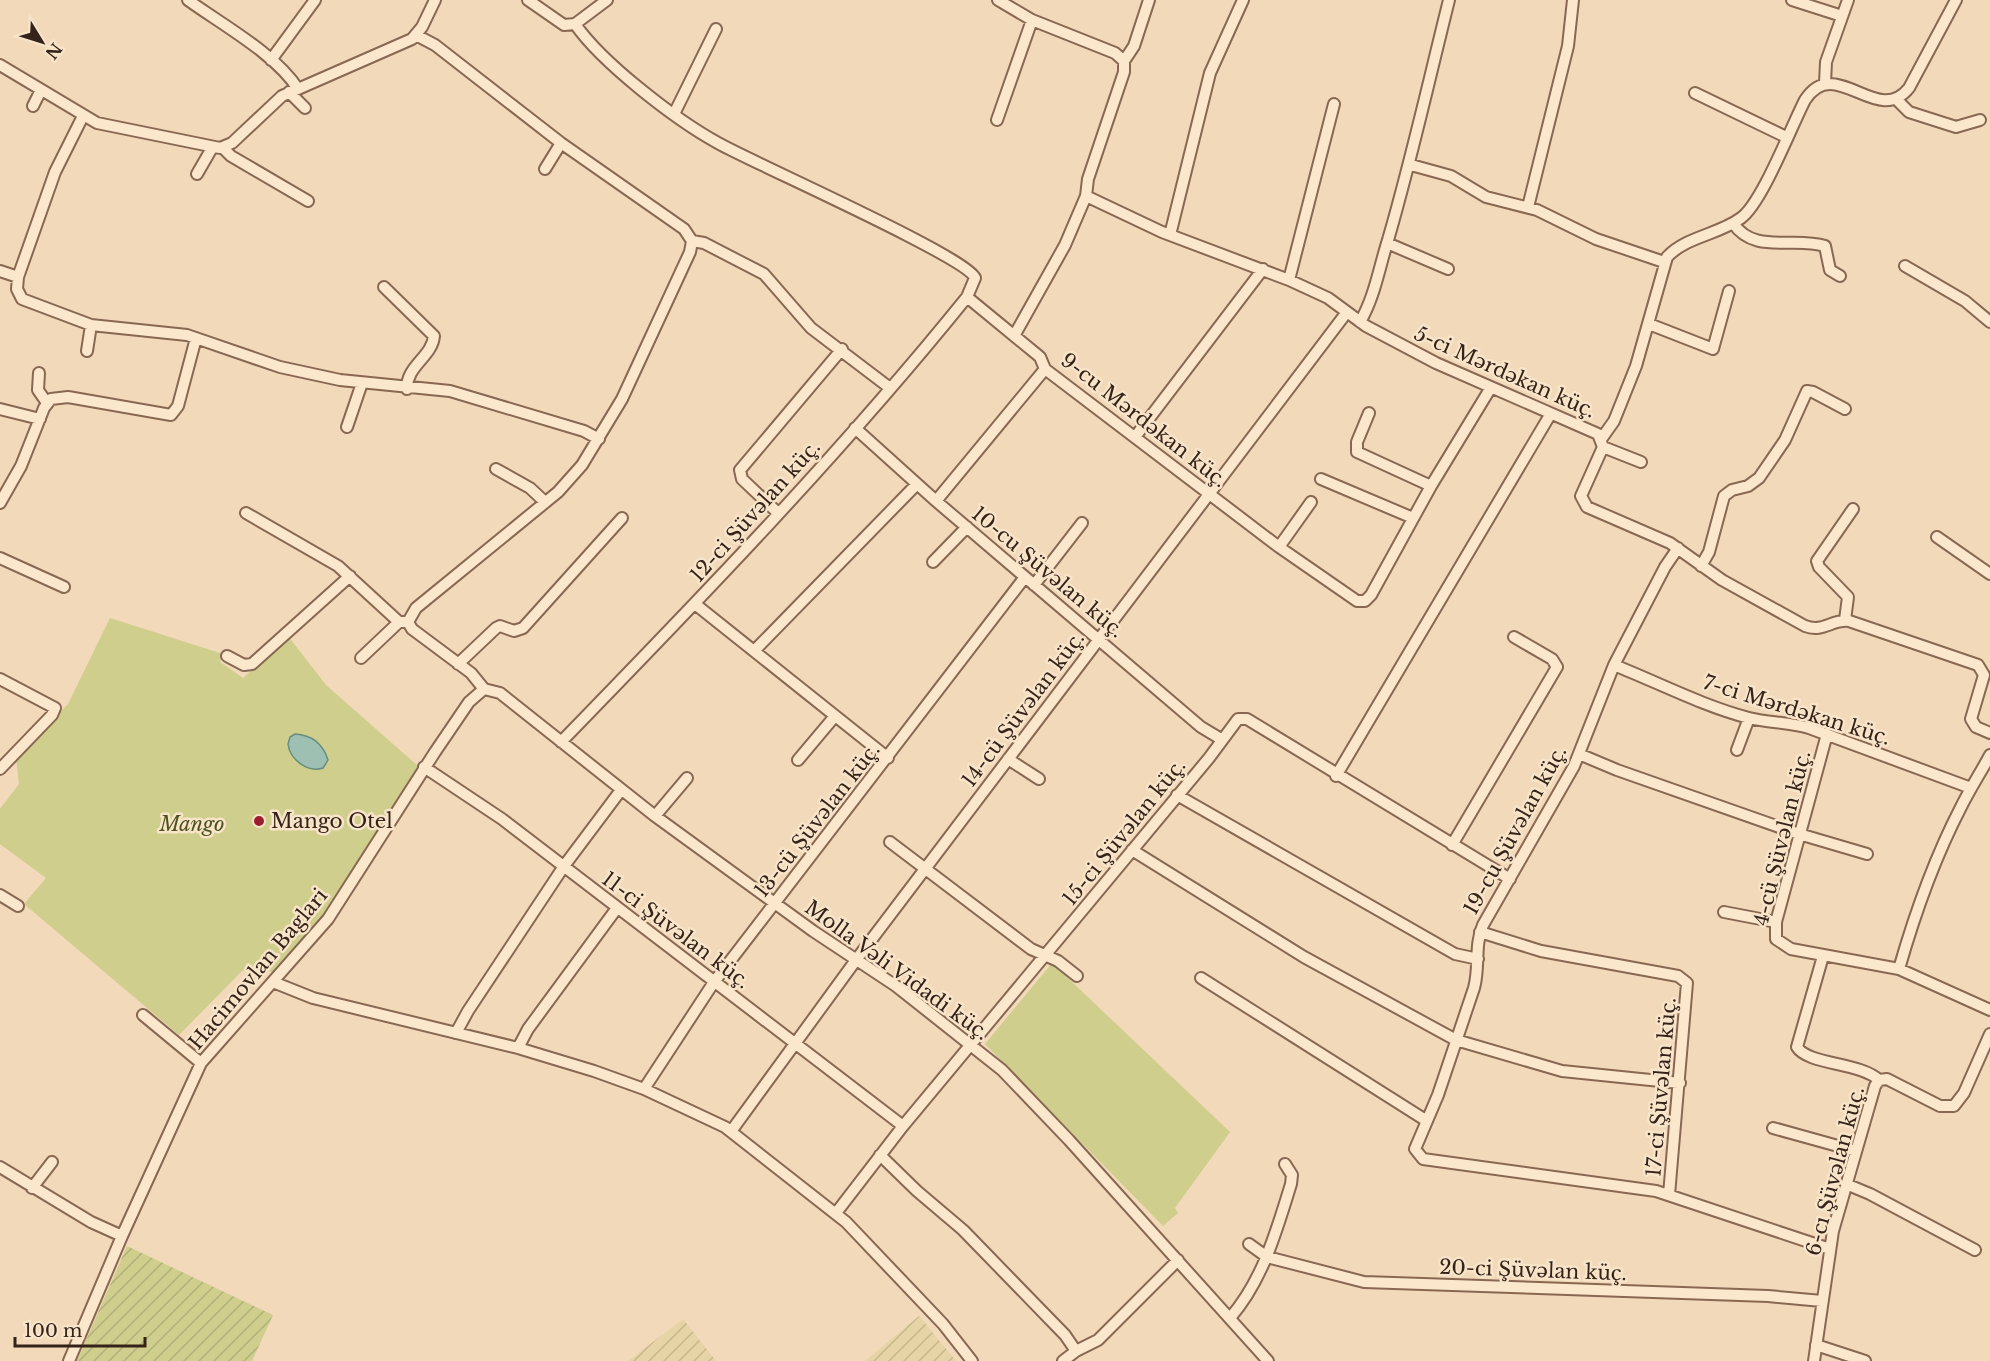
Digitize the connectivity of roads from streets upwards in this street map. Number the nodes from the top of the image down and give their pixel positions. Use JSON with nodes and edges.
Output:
{"nodes":[{"id":1,"x":188,"y":0,"type":"edge"},
{"id":2,"x":315,"y":0,"type":"edge"},
{"id":3,"x":435,"y":0,"type":"edge"},
{"id":4,"x":528,"y":0,"type":"edge"},
{"id":5,"x":608,"y":0,"type":"edge"},
{"id":6,"x":998,"y":0,"type":"edge"},
{"id":7,"x":1149,"y":0,"type":"edge"},
{"id":8,"x":1243,"y":0,"type":"edge"},
{"id":9,"x":1449,"y":0,"type":"edge"},
{"id":10,"x":1573,"y":0,"type":"edge"},
{"id":11,"x":1792,"y":0,"type":"edge"},
{"id":12,"x":1848,"y":0,"type":"edge"},
{"id":13,"x":1956,"y":0,"type":"edge"},
{"id":14,"x":1842,"y":16,"type":"junction"},
{"id":15,"x":1032,"y":20,"type":"junction"},
{"id":16,"x":575,"y":24,"type":"junction"},
{"id":17,"x":716,"y":29,"type":"dead end"},
{"id":18,"x":416,"y":35,"type":"junction"},
{"id":19,"x":271,"y":60,"type":"junction"},
{"id":20,"x":1124,"y":61,"type":"junction"},
{"id":21,"x":0,"y":65,"type":"edge"},
{"id":22,"x":1825,"y":83,"type":"junction"},
{"id":23,"x":41,"y":90,"type":"junction"},
{"id":24,"x":294,"y":91,"type":"junction"},
{"id":25,"x":1695,"y":93,"type":"dead end"},
{"id":26,"x":1897,"y":100,"type":"junction"},
{"id":27,"x":1334,"y":104,"type":"dead end"},
{"id":28,"x":33,"y":106,"type":"dead end"},
{"id":29,"x":305,"y":108,"type":"dead end"},
{"id":30,"x":674,"y":114,"type":"junction"},
{"id":31,"x":84,"y":116,"type":"junction"},
{"id":32,"x":997,"y":120,"type":"dead end"},
{"id":33,"x":1980,"y":120,"type":"dead end"},
{"id":34,"x":1786,"y":137,"type":"junction"},
{"id":35,"x":561,"y":143,"type":"junction"},
{"id":36,"x":218,"y":148,"type":"junction"},
{"id":37,"x":1411,"y":165,"type":"junction"},
{"id":38,"x":545,"y":169,"type":"dead end"},
{"id":39,"x":197,"y":174,"type":"dead end"},
{"id":40,"x":1086,"y":196,"type":"junction"},
{"id":41,"x":308,"y":201,"type":"dead end"},
{"id":42,"x":1528,"y":207,"type":"junction"},
{"id":43,"x":1733,"y":223,"type":"junction"},
{"id":44,"x":1170,"y":235,"type":"junction"},
{"id":45,"x":692,"y":241,"type":"junction"},
{"id":46,"x":1387,"y":243,"type":"junction"},
{"id":47,"x":1664,"y":262,"type":"junction"},
{"id":48,"x":1905,"y":266,"type":"dead end"},
{"id":49,"x":1263,"y":269,"type":"junction"},
{"id":50,"x":1448,"y":269,"type":"dead end"},
{"id":51,"x":0,"y":272,"type":"edge"},
{"id":52,"x":1840,"y":276,"type":"dead end"},
{"id":53,"x":18,"y":277,"type":"junction"},
{"id":54,"x":1289,"y":280,"type":"junction"},
{"id":55,"x":384,"y":287,"type":"dead end"},
{"id":56,"x":1729,"y":291,"type":"dead end"},
{"id":57,"x":967,"y":297,"type":"junction"},
{"id":58,"x":1347,"y":312,"type":"junction"},
{"id":59,"x":1360,"y":322,"type":"junction"},
{"id":60,"x":1990,"y":322,"type":"edge"},
{"id":61,"x":1649,"y":324,"type":"junction"},
{"id":62,"x":91,"y":325,"type":"junction"},
{"id":63,"x":1014,"y":336,"type":"junction"},
{"id":64,"x":195,"y":338,"type":"junction"},
{"id":65,"x":842,"y":349,"type":"junction"},
{"id":66,"x":87,"y":351,"type":"dead end"},
{"id":67,"x":1046,"y":369,"type":"junction"},
{"id":68,"x":39,"y":373,"type":"dead end"},
{"id":69,"x":362,"y":383,"type":"junction"},
{"id":70,"x":890,"y":388,"type":"junction"},
{"id":71,"x":1490,"y":388,"type":"junction"},
{"id":72,"x":407,"y":389,"type":"junction"},
{"id":73,"x":47,"y":404,"type":"junction"},
{"id":74,"x":0,"y":409,"type":"edge"},
{"id":75,"x":1845,"y":409,"type":"dead end"},
{"id":76,"x":1369,"y":413,"type":"dead end"},
{"id":77,"x":1550,"y":415,"type":"junction"},
{"id":78,"x":40,"y":419,"type":"junction"},
{"id":79,"x":347,"y":427,"type":"dead end"},
{"id":80,"x":855,"y":428,"type":"junction"},
{"id":81,"x":1135,"y":437,"type":"junction"},
{"id":82,"x":599,"y":439,"type":"junction"},
{"id":83,"x":1602,"y":442,"type":"junction"},
{"id":84,"x":1641,"y":462,"type":"dead end"},
{"id":85,"x":496,"y":469,"type":"dead end"},
{"id":86,"x":1321,"y":479,"type":"dead end"},
{"id":87,"x":917,"y":484,"type":"junction"},
{"id":88,"x":1431,"y":486,"type":"junction"},
{"id":89,"x":1209,"y":494,"type":"junction"},
{"id":90,"x":936,"y":501,"type":"junction"},
{"id":91,"x":0,"y":502,"type":"edge"},
{"id":92,"x":544,"y":502,"type":"junction"},
{"id":93,"x":1311,"y":502,"type":"dead end"},
{"id":94,"x":1853,"y":509,"type":"dead end"},
{"id":95,"x":246,"y":513,"type":"dead end"},
{"id":96,"x":778,"y":513,"type":"junction"},
{"id":97,"x":622,"y":518,"type":"dead end"},
{"id":98,"x":1413,"y":518,"type":"junction"},
{"id":99,"x":1082,"y":524,"type":"dead end"},
{"id":100,"x":967,"y":527,"type":"junction"},
{"id":101,"x":1937,"y":537,"type":"dead end"},
{"id":102,"x":1279,"y":548,"type":"junction"},
{"id":103,"x":1678,"y":548,"type":"junction"},
{"id":104,"x":0,"y":558,"type":"edge"},
{"id":105,"x":933,"y":562,"type":"dead end"},
{"id":106,"x":1701,"y":566,"type":"junction"},
{"id":107,"x":1990,"y":574,"type":"edge"},
{"id":108,"x":350,"y":576,"type":"junction"},
{"id":109,"x":1025,"y":577,"type":"junction"},
{"id":110,"x":1034,"y":585,"type":"junction"},
{"id":111,"x":64,"y":587,"type":"dead end"},
{"id":112,"x":694,"y":604,"type":"junction"},
{"id":113,"x":1845,"y":620,"type":"junction"},
{"id":114,"x":403,"y":622,"type":"junction"},
{"id":115,"x":1514,"y":637,"type":"dead end"},
{"id":116,"x":1098,"y":639,"type":"junction"},
{"id":117,"x":754,"y":651,"type":"junction"},
{"id":118,"x":227,"y":656,"type":"dead end"},
{"id":119,"x":361,"y":658,"type":"dead end"},
{"id":120,"x":458,"y":664,"type":"junction"},
{"id":121,"x":1614,"y":665,"type":"junction"},
{"id":122,"x":0,"y":679,"type":"edge"},
{"id":123,"x":484,"y":689,"type":"junction"},
{"id":124,"x":835,"y":716,"type":"junction"},
{"id":125,"x":1749,"y":718,"type":"junction"},
{"id":126,"x":1990,"y":733,"type":"edge"},
{"id":127,"x":1827,"y":734,"type":"junction"},
{"id":128,"x":1221,"y":739,"type":"junction"},
{"id":129,"x":561,"y":742,"type":"junction"},
{"id":130,"x":1737,"y":750,"type":"dead end"},
{"id":131,"x":1579,"y":754,"type":"junction"},
{"id":132,"x":1990,"y":755,"type":"edge"},
{"id":133,"x":888,"y":758,"type":"junction"},
{"id":134,"x":1008,"y":759,"type":"junction"},
{"id":135,"x":798,"y":760,"type":"dead end"},
{"id":136,"x":424,"y":767,"type":"junction"},
{"id":137,"x":0,"y":769,"type":"edge"},
{"id":138,"x":1336,"y":776,"type":"junction"},
{"id":139,"x":687,"y":778,"type":"dead end"},
{"id":140,"x":1039,"y":779,"type":"dead end"},
{"id":141,"x":1971,"y":788,"type":"junction"},
{"id":142,"x":621,"y":790,"type":"junction"},
{"id":143,"x":1177,"y":795,"type":"junction"},
{"id":144,"x":655,"y":816,"type":"junction"},
{"id":145,"x":1799,"y":834,"type":"junction"},
{"id":146,"x":890,"y":842,"type":"dead end"},
{"id":147,"x":1452,"y":845,"type":"junction"},
{"id":148,"x":1132,"y":850,"type":"junction"},
{"id":149,"x":1867,"y":854,"type":"dead end"},
{"id":150,"x":564,"y":866,"type":"junction"},
{"id":151,"x":926,"y":869,"type":"junction"},
{"id":152,"x":1510,"y":879,"type":"junction"},
{"id":153,"x":0,"y":896,"type":"edge"},
{"id":154,"x":775,"y":904,"type":"junction"},
{"id":155,"x":18,"y":906,"type":"dead end"},
{"id":156,"x":617,"y":908,"type":"junction"},
{"id":157,"x":1725,"y":912,"type":"dead end"},
{"id":158,"x":1776,"y":922,"type":"junction"},
{"id":159,"x":1480,"y":932,"type":"junction"},
{"id":160,"x":1046,"y":956,"type":"junction"},
{"id":161,"x":1823,"y":956,"type":"junction"},
{"id":162,"x":1478,"y":959,"type":"junction"},
{"id":163,"x":856,"y":960,"type":"junction"},
{"id":164,"x":1899,"y":969,"type":"junction"},
{"id":165,"x":1077,"y":975,"type":"dead end"},
{"id":166,"x":1201,"y":978,"type":"dead end"},
{"id":167,"x":273,"y":982,"type":"junction"},
{"id":168,"x":714,"y":982,"type":"junction"},
{"id":169,"x":1990,"y":1010,"type":"edge"},
{"id":170,"x":142,"y":1015,"type":"dead end"},
{"id":171,"x":456,"y":1033,"type":"junction"},
{"id":172,"x":1990,"y":1034,"type":"edge"},
{"id":173,"x":1456,"y":1040,"type":"junction"},
{"id":174,"x":795,"y":1042,"type":"junction"},
{"id":175,"x":972,"y":1045,"type":"junction"},
{"id":176,"x":518,"y":1048,"type":"junction"},
{"id":177,"x":201,"y":1063,"type":"junction"},
{"id":178,"x":1880,"y":1080,"type":"junction"},
{"id":179,"x":1680,"y":1083,"type":"junction"},
{"id":180,"x":644,"y":1089,"type":"junction"},
{"id":181,"x":1426,"y":1121,"type":"junction"},
{"id":182,"x":903,"y":1126,"type":"junction"},
{"id":183,"x":1773,"y":1128,"type":"dead end"},
{"id":184,"x":732,"y":1130,"type":"junction"},
{"id":185,"x":1856,"y":1151,"type":"junction"},
{"id":186,"x":880,"y":1155,"type":"junction"},
{"id":187,"x":52,"y":1162,"type":"dead end"},
{"id":188,"x":1285,"y":1164,"type":"dead end"},
{"id":189,"x":0,"y":1167,"type":"edge"},
{"id":190,"x":1846,"y":1184,"type":"junction"},
{"id":191,"x":32,"y":1188,"type":"junction"},
{"id":192,"x":1669,"y":1195,"type":"junction"},
{"id":193,"x":836,"y":1213,"type":"junction"},
{"id":194,"x":122,"y":1236,"type":"junction"},
{"id":195,"x":1250,"y":1244,"type":"dead end"},
{"id":196,"x":1830,"y":1249,"type":"junction"},
{"id":197,"x":1975,"y":1250,"type":"dead end"},
{"id":198,"x":1267,"y":1257,"type":"junction"},
{"id":199,"x":1178,"y":1260,"type":"junction"},
{"id":200,"x":1822,"y":1301,"type":"junction"},
{"id":201,"x":1230,"y":1318,"type":"junction"},
{"id":202,"x":1816,"y":1345,"type":"junction"},
{"id":203,"x":1076,"y":1351,"type":"junction"},
{"id":204,"x":69,"y":1361,"type":"edge"},
{"id":205,"x":972,"y":1361,"type":"edge"},
{"id":206,"x":1063,"y":1361,"type":"edge"},
{"id":207,"x":1268,"y":1361,"type":"edge"},
{"id":208,"x":1814,"y":1361,"type":"edge"},
{"id":209,"x":1865,"y":1361,"type":"edge"}],
"edges":[{"from":1,"to":19,"type":"street"},
{"from":2,"to":19,"type":"street"},
{"from":3,"to":18,"type":"street"},
{"from":4,"to":16,"type":"street"},
{"from":5,"to":16,"type":"street"},
{"from":6,"to":15,"type":"street"},
{"from":7,"to":20,"type":"street"},
{"from":8,"to":44,"type":"street"},
{"from":9,"to":37,"type":"street"},
{"from":10,"to":42,"type":"street"},
{"from":11,"to":14,"type":"street"},
{"from":12,"to":14,"type":"street"},
{"from":13,"to":26,"type":"street"},
{"from":14,"to":22,"type":"street"},
{"from":15,"to":20,"type":"street"},
{"from":15,"to":32,"type":"street"},
{"from":16,"to":30,"type":"street"},
{"from":17,"to":30,"type":"street"},
{"from":18,"to":24,"type":"street"},
{"from":18,"to":35,"type":"street"},
{"from":19,"to":24,"type":"street"},
{"from":20,"to":40,"type":"street"},
{"from":21,"to":23,"type":"street"},
{"from":22,"to":26,"type":"street"},
{"from":22,"to":34,"type":"street"},
{"from":23,"to":28,"type":"street"},
{"from":23,"to":31,"type":"street"},
{"from":24,"to":29,"type":"street"},
{"from":24,"to":36,"type":"street"},
{"from":25,"to":34,"type":"street"},
{"from":26,"to":33,"type":"street"},
{"from":27,"to":54,"type":"street"},
{"from":30,"to":57,"type":"street"},
{"from":31,"to":36,"type":"street"},
{"from":31,"to":53,"type":"street"},
{"from":34,"to":43,"type":"street"},
{"from":35,"to":38,"type":"street"},
{"from":35,"to":45,"type":"street"},
{"from":36,"to":39,"type":"street"},
{"from":36,"to":41,"type":"street"},
{"from":37,"to":42,"type":"street"},
{"from":37,"to":46,"type":"street"},
{"from":40,"to":44,"type":"street","name":"5-ci Mərdəkan küç."},
{"from":40,"to":63,"type":"street"},
{"from":42,"to":47,"type":"street"},
{"from":43,"to":47,"type":"street"},
{"from":43,"to":52,"type":"street"},
{"from":44,"to":49,"type":"street","name":"5-ci Mərdəkan küç."},
{"from":45,"to":65,"type":"street"},
{"from":45,"to":82,"type":"street"},
{"from":46,"to":50,"type":"street"},
{"from":46,"to":59,"type":"street"},
{"from":47,"to":61,"type":"street"},
{"from":48,"to":60,"type":"street"},
{"from":49,"to":54,"type":"street","name":"5-ci Mərdəkan küç."},
{"from":49,"to":81,"type":"street"},
{"from":51,"to":53,"type":"street"},
{"from":53,"to":62,"type":"street"},
{"from":54,"to":58,"type":"street","name":"5-ci Mərdəkan küç."},
{"from":55,"to":72,"type":"street"},
{"from":56,"to":61,"type":"street"},
{"from":57,"to":63,"type":"street","name":"9-cu Mərdəkan küç."},
{"from":57,"to":70,"type":"street","name":"12-ci Şüvəlan küç."},
{"from":58,"to":59,"type":"street","name":"5-ci Mərdəkan küç."},
{"from":58,"to":89,"type":"street","name":"14-cü Şüvəlan küç."},
{"from":59,"to":71,"type":"street","name":"5-ci Mərdəkan küç."},
{"from":61,"to":83,"type":"street"},
{"from":62,"to":64,"type":"street"},
{"from":62,"to":66,"type":"street"},
{"from":63,"to":67,"type":"street","name":"9-cu Mərdəkan küç."},
{"from":64,"to":69,"type":"street"},
{"from":64,"to":73,"type":"street"},
{"from":65,"to":70,"type":"street"},
{"from":65,"to":96,"type":"street"},
{"from":67,"to":81,"type":"street","name":"9-cu Mərdəkan küç."},
{"from":67,"to":90,"type":"street"},
{"from":68,"to":73,"type":"street"},
{"from":69,"to":72,"type":"street"},
{"from":69,"to":79,"type":"street"},
{"from":70,"to":80,"type":"street","name":"12-ci Şüvəlan küç."},
{"from":71,"to":77,"type":"street","name":"5-ci Mərdəkan küç."},
{"from":71,"to":88,"type":"street","name":"9-cu Mərdəkan küç."},
{"from":72,"to":82,"type":"street"},
{"from":73,"to":78,"type":"street"},
{"from":74,"to":78,"type":"street"},
{"from":75,"to":106,"type":"street"},
{"from":76,"to":88,"type":"street"},
{"from":77,"to":83,"type":"street","name":"5-ci Mərdəkan küç."},
{"from":77,"to":138,"type":"street"},
{"from":78,"to":91,"type":"street"},
{"from":80,"to":87,"type":"street","name":"10-cu Şüvəlan küç."},
{"from":80,"to":96,"type":"street","name":"12-ci Şüvəlan küç."},
{"from":81,"to":89,"type":"street","name":"9-cu Mərdəkan küç."},
{"from":82,"to":92,"type":"street"},
{"from":83,"to":84,"type":"street"},
{"from":83,"to":103,"type":"street","name":"5-ci Mərdəkan küç."},
{"from":85,"to":92,"type":"street"},
{"from":86,"to":98,"type":"street"},
{"from":87,"to":90,"type":"street","name":"10-cu Şüvəlan küç."},
{"from":87,"to":117,"type":"street"},
{"from":88,"to":98,"type":"street","name":"9-cu Mərdəkan küç."},
{"from":89,"to":102,"type":"street","name":"9-cu Mərdəkan küç."},
{"from":89,"to":116,"type":"street","name":"14-cü Şüvəlan küç."},
{"from":90,"to":100,"type":"street","name":"10-cu Şüvəlan küç."},
{"from":92,"to":114,"type":"street"},
{"from":93,"to":102,"type":"street"},
{"from":94,"to":113,"type":"street"},
{"from":95,"to":108,"type":"street"},
{"from":96,"to":112,"type":"street","name":"12-ci Şüvəlan küç."},
{"from":97,"to":120,"type":"street"},
{"from":98,"to":102,"type":"street","name":"9-cu Mərdəkan küç."},
{"from":99,"to":110,"type":"street"},
{"from":100,"to":105,"type":"street"},
{"from":100,"to":109,"type":"street","name":"10-cu Şüvəlan küç."},
{"from":101,"to":107,"type":"street"},
{"from":103,"to":106,"type":"street","name":"5-ci Mərdəkan küç."},
{"from":103,"to":121,"type":"street","name":"19-cu Şüvəlan küç."},
{"from":104,"to":111,"type":"street"},
{"from":106,"to":113,"type":"street","name":"5-ci Mərdəkan küç."},
{"from":108,"to":114,"type":"street"},
{"from":108,"to":118,"type":"street"},
{"from":109,"to":110,"type":"street","name":"10-cu Şüvəlan küç."},
{"from":109,"to":133,"type":"street","name":"13-cü Şüvəlan küç."},
{"from":110,"to":116,"type":"street","name":"10-cu Şüvəlan küç."},
{"from":112,"to":117,"type":"street"},
{"from":112,"to":129,"type":"street","name":"12-ci Şüvəlan küç."},
{"from":113,"to":126,"type":"street"},
{"from":114,"to":119,"type":"street"},
{"from":114,"to":120,"type":"street"},
{"from":115,"to":147,"type":"street"},
{"from":116,"to":128,"type":"street","name":"10-cu Şüvəlan küç."},
{"from":116,"to":134,"type":"street","name":"14-cü Şüvəlan küç."},
{"from":117,"to":124,"type":"street"},
{"from":120,"to":123,"type":"street"},
{"from":121,"to":125,"type":"street","name":"7-ci Mərdəkan küç."},
{"from":121,"to":131,"type":"street","name":"19-cu Şüvəlan küç."},
{"from":122,"to":137,"type":"street"},
{"from":123,"to":129,"type":"street","name":"Molla Vəli Vidadi küç."},
{"from":123,"to":136,"type":"street","name":"Hacimovlan Baglari"},
{"from":124,"to":133,"type":"street"},
{"from":124,"to":135,"type":"street"},
{"from":125,"to":127,"type":"street","name":"7-ci Mərdəkan küç."},
{"from":125,"to":130,"type":"street"},
{"from":127,"to":141,"type":"street","name":"7-ci Mərdəkan küç."},
{"from":127,"to":145,"type":"street","name":"4-cü Şüvəlan küç."},
{"from":128,"to":138,"type":"street","name":"15-ci Şüvəlan küç."},
{"from":128,"to":143,"type":"street","name":"15-ci Şüvəlan küç."},
{"from":129,"to":142,"type":"street","name":"Molla Vəli Vidadi küç."},
{"from":131,"to":145,"type":"street"},
{"from":131,"to":152,"type":"street","name":"19-cu Şüvəlan küç."},
{"from":132,"to":141,"type":"street"},
{"from":133,"to":154,"type":"street","name":"13-cü Şüvəlan küç."},
{"from":134,"to":140,"type":"street"},
{"from":134,"to":151,"type":"street","name":"14-cü Şüvəlan küç."},
{"from":136,"to":150,"type":"street","name":"11-ci Şüvəlan küç."},
{"from":136,"to":167,"type":"street","name":"Hacimovlan Baglari"},
{"from":138,"to":147,"type":"street","name":"15-ci Şüvəlan küç."},
{"from":139,"to":144,"type":"street"},
{"from":141,"to":164,"type":"street"},
{"from":142,"to":144,"type":"street","name":"Molla Vəli Vidadi küç."},
{"from":142,"to":150,"type":"street"},
{"from":143,"to":148,"type":"street","name":"15-ci Şüvəlan küç."},
{"from":143,"to":162,"type":"street"},
{"from":144,"to":154,"type":"street","name":"Molla Vəli Vidadi küç."},
{"from":145,"to":149,"type":"street"},
{"from":145,"to":158,"type":"street","name":"4-cü Şüvəlan küç."},
{"from":146,"to":151,"type":"street"},
{"from":147,"to":152,"type":"street","name":"15-ci Şüvəlan küç."},
{"from":148,"to":160,"type":"street","name":"15-ci Şüvəlan küç."},
{"from":148,"to":173,"type":"street"},
{"from":150,"to":156,"type":"street","name":"11-ci Şüvəlan küç."},
{"from":150,"to":171,"type":"street"},
{"from":151,"to":160,"type":"street"},
{"from":151,"to":163,"type":"street","name":"14-cü Şüvəlan küç."},
{"from":152,"to":159,"type":"street","name":"19-cu Şüvəlan küç."},
{"from":153,"to":155,"type":"street"},
{"from":154,"to":163,"type":"street","name":"Molla Vəli Vidadi küç."},
{"from":154,"to":168,"type":"street","name":"13-cü Şüvəlan küç."},
{"from":156,"to":168,"type":"street","name":"11-ci Şüvəlan küç."},
{"from":156,"to":176,"type":"street"},
{"from":157,"to":158,"type":"street"},
{"from":158,"to":161,"type":"street","name":"4-cü Şüvəlan küç."},
{"from":159,"to":162,"type":"street","name":"19-cu Şüvəlan küç."},
{"from":159,"to":179,"type":"street","name":"17-ci Şüvəlan küç."},
{"from":160,"to":165,"type":"street"},
{"from":160,"to":175,"type":"street","name":"15-ci Şüvəlan küç."},
{"from":161,"to":164,"type":"street","name":"4-cü Şüvəlan küç."},
{"from":161,"to":178,"type":"street"},
{"from":162,"to":173,"type":"street","name":"19-cu Şüvəlan küç."},
{"from":163,"to":174,"type":"street","name":"14-cü Şüvəlan küç."},
{"from":163,"to":175,"type":"street","name":"Molla Vəli Vidadi küç."},
{"from":164,"to":169,"type":"street","name":"4-cü Şüvəlan küç."},
{"from":166,"to":181,"type":"street"},
{"from":167,"to":171,"type":"street"},
{"from":167,"to":177,"type":"street","name":"Hacimovlan Baglari"},
{"from":168,"to":174,"type":"street","name":"11-ci Şüvəlan küç."},
{"from":168,"to":180,"type":"street","name":"13-cü Şüvəlan küç."},
{"from":170,"to":177,"type":"street"},
{"from":171,"to":176,"type":"street"},
{"from":172,"to":178,"type":"street","name":"6-cı Şüvəlan küç."},
{"from":173,"to":179,"type":"street"},
{"from":173,"to":181,"type":"street","name":"19-cu Şüvəlan küç."},
{"from":174,"to":182,"type":"street","name":"11-ci Şüvəlan küç."},
{"from":174,"to":184,"type":"street","name":"14-cü Şüvəlan küç."},
{"from":175,"to":182,"type":"street","name":"15-ci Şüvəlan küç."},
{"from":175,"to":199,"type":"street","name":"Molla Vəli Vidadi küç."},
{"from":176,"to":180,"type":"street"},
{"from":177,"to":194,"type":"street","name":"Hacimovlan Baglari"},
{"from":178,"to":185,"type":"street","name":"6-cı Şüvəlan küç."},
{"from":179,"to":192,"type":"street","name":"17-ci Şüvəlan küç."},
{"from":180,"to":184,"type":"street"},
{"from":181,"to":192,"type":"street","name":"19-cu Şüvəlan küç."},
{"from":182,"to":186,"type":"street","name":"15-ci Şüvəlan küç."},
{"from":183,"to":185,"type":"street"},
{"from":184,"to":193,"type":"street"},
{"from":185,"to":190,"type":"street","name":"6-cı Şüvəlan küç."},
{"from":186,"to":193,"type":"street","name":"15-ci Şüvəlan küç."},
{"from":186,"to":203,"type":"street"},
{"from":187,"to":191,"type":"street"},
{"from":188,"to":198,"type":"street"},
{"from":189,"to":191,"type":"street"},
{"from":190,"to":196,"type":"street","name":"6-cı Şüvəlan küç."},
{"from":190,"to":197,"type":"street"},
{"from":191,"to":194,"type":"street"},
{"from":192,"to":196,"type":"street","name":"19-cu Şüvəlan küç."},
{"from":193,"to":205,"type":"street"},
{"from":194,"to":204,"type":"street","name":"Hacimovlan Baglari"},
{"from":195,"to":198,"type":"street","name":"20-ci Şüvəlan küç."},
{"from":196,"to":200,"type":"street","name":"6-cı Şüvəlan küç."},
{"from":198,"to":200,"type":"street","name":"20-ci Şüvəlan küç."},
{"from":198,"to":201,"type":"street"},
{"from":199,"to":201,"type":"street","name":"Molla Vəli Vidadi küç."},
{"from":199,"to":203,"type":"street"},
{"from":200,"to":202,"type":"street","name":"6-cı Şüvəlan küç."},
{"from":201,"to":207,"type":"street","name":"Molla Vəli Vidadi küç."},
{"from":202,"to":208,"type":"street","name":"6-cı Şüvəlan küç."},
{"from":202,"to":209,"type":"street"},
{"from":203,"to":206,"type":"street"}]}
